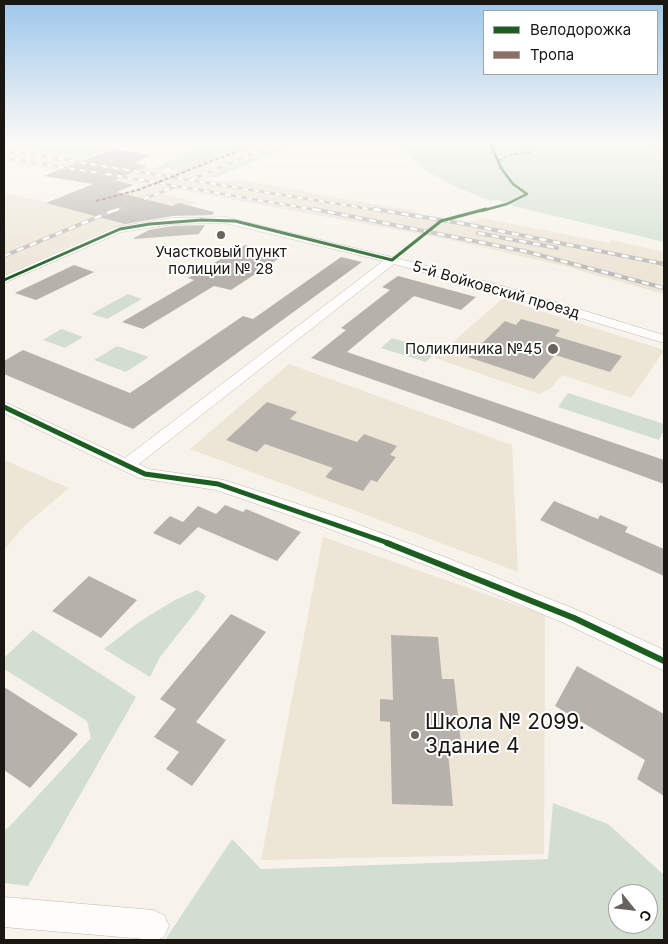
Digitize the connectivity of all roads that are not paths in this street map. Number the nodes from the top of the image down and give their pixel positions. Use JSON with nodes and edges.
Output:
{"nodes":[{"id":1,"x":392,"y":260,"type":"junction"},
{"id":2,"x":4,"y":280,"type":"edge"},
{"id":3,"x":664,"y":339,"type":"edge"},
{"id":4,"x":4,"y":407,"type":"edge"},
{"id":5,"x":128,"y":464,"type":"junction"},
{"id":6,"x":664,"y":661,"type":"edge"},
{"id":7,"x":4,"y":912,"type":"edge"},
{"id":8,"x":153,"y":926,"type":"dead end"}],
"edges":[{"from":1,"to":2,"type":"street","name":"5-й Войковский проезд"},
{"from":1,"to":3,"type":"street","name":"5-й Войковский проезд"},
{"from":1,"to":5,"type":"street"},
{"from":4,"to":5,"type":"street"},
{"from":5,"to":6,"type":"street"},
{"from":7,"to":8,"type":"street"}]}
